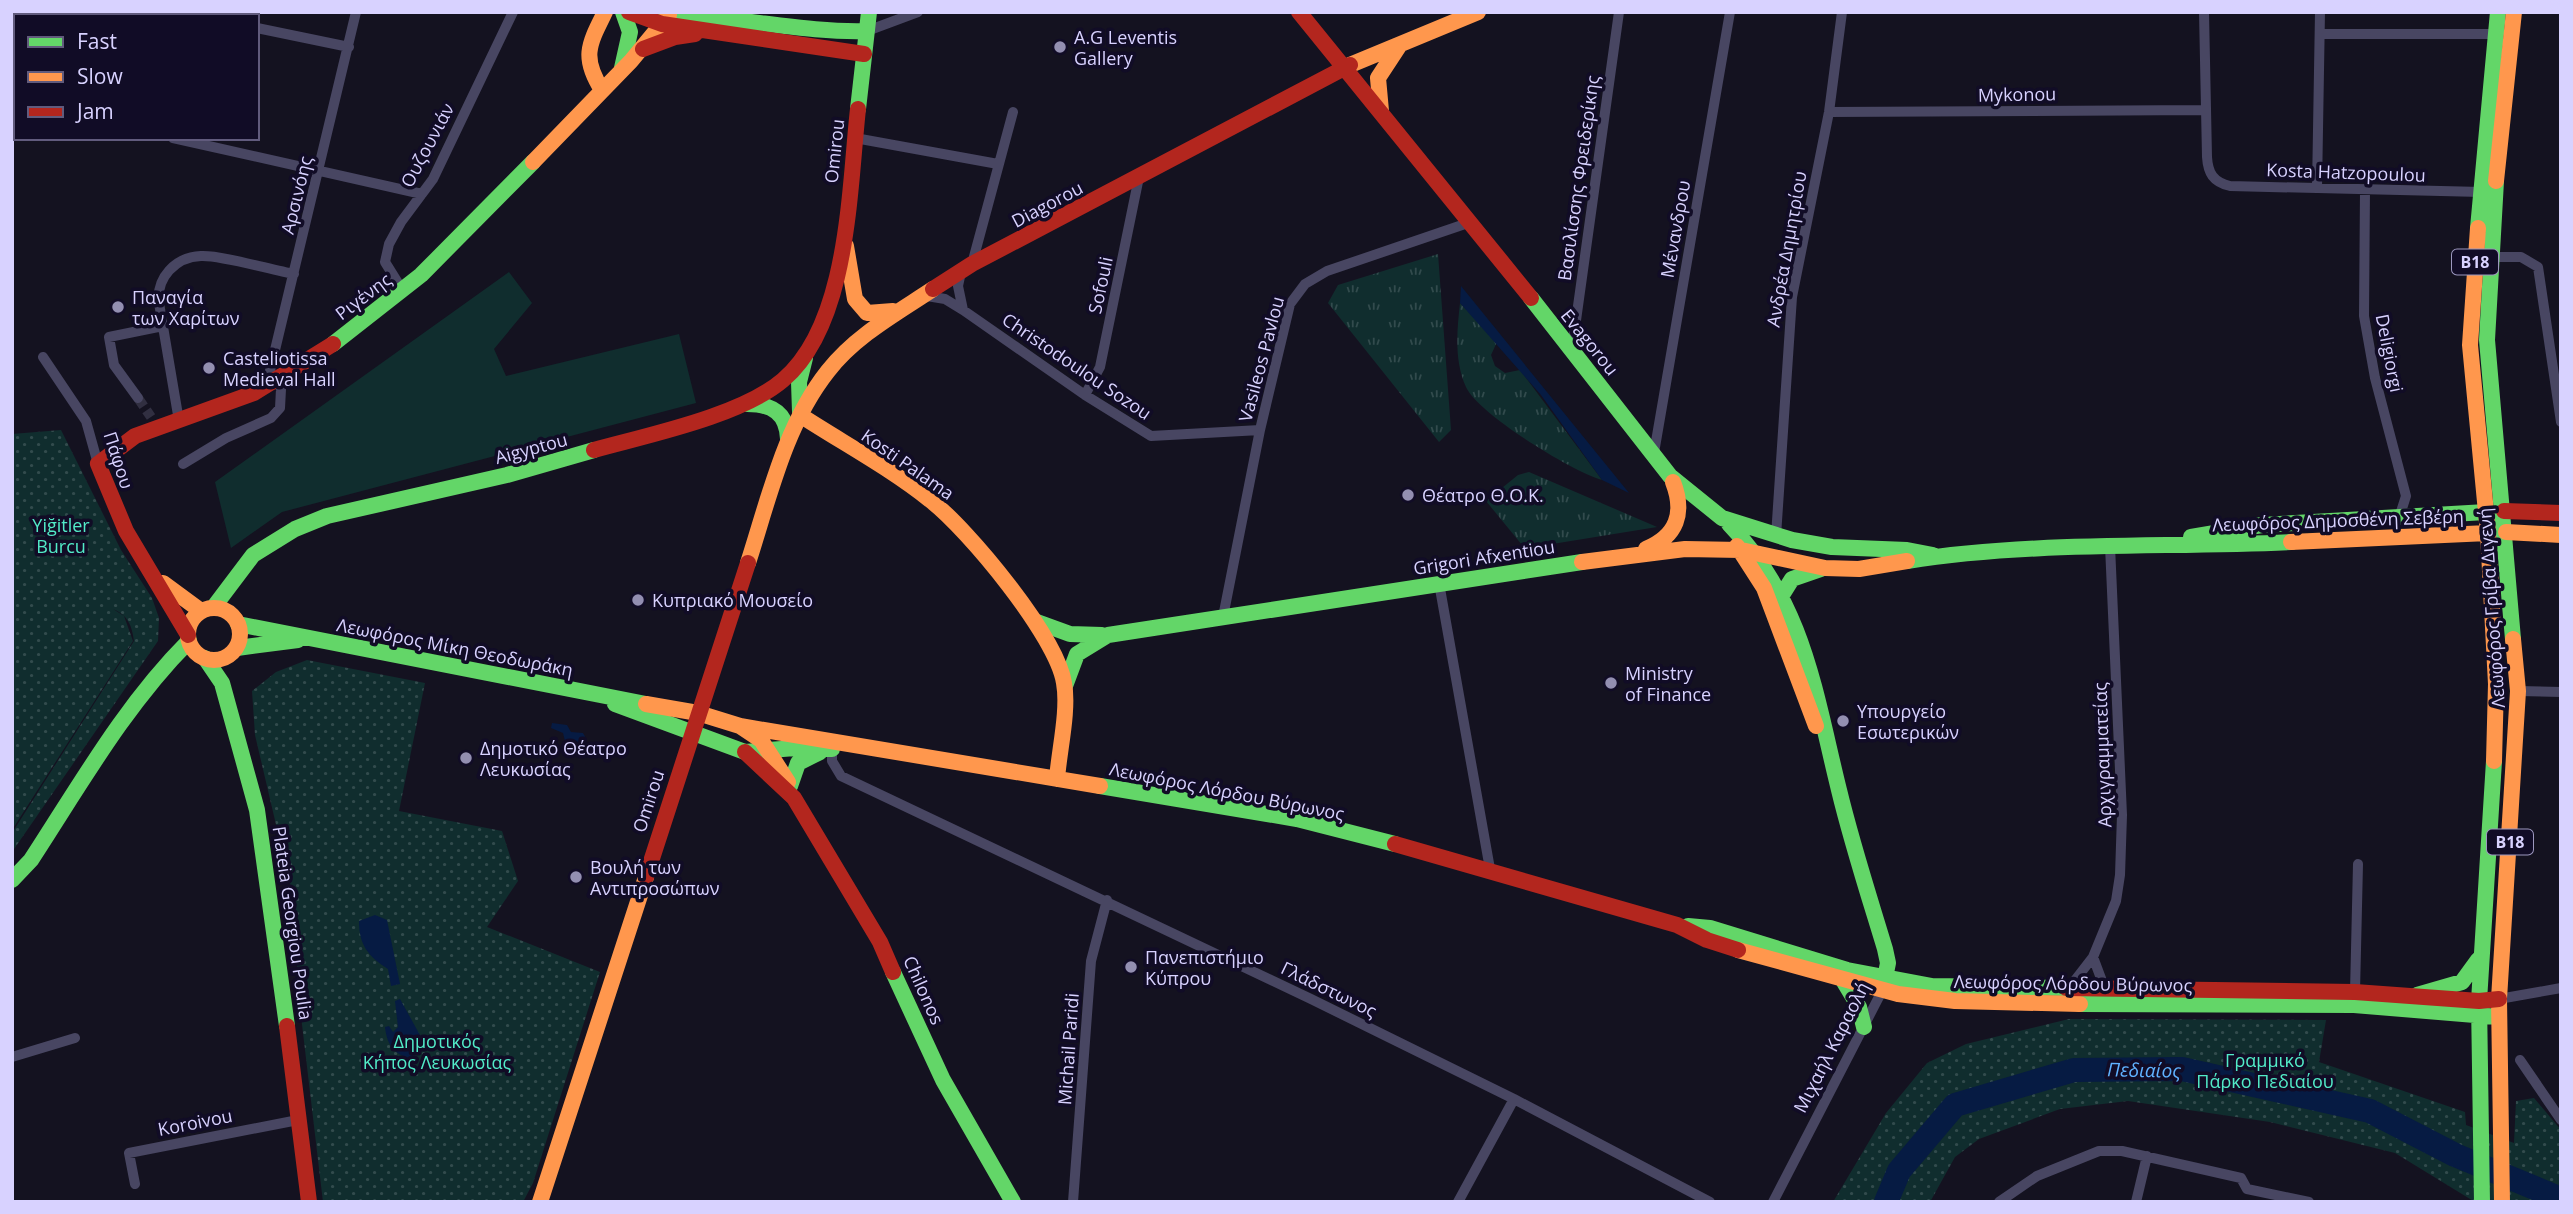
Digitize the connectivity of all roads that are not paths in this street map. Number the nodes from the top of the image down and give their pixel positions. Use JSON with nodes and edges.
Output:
{"nodes":[{"id":1,"x":356,"y":12,"type":"edge"},
{"id":2,"x":513,"y":12,"type":"edge"},
{"id":3,"x":605,"y":12,"type":"edge"},
{"id":4,"x":623,"y":12,"type":"edge"},
{"id":5,"x":869,"y":12,"type":"edge"},
{"id":6,"x":918,"y":12,"type":"edge"},
{"id":7,"x":1478,"y":12,"type":"edge"},
{"id":8,"x":1619,"y":12,"type":"edge"},
{"id":9,"x":1730,"y":12,"type":"edge"},
{"id":10,"x":1842,"y":12,"type":"edge"},
{"id":11,"x":2204,"y":12,"type":"edge"},
{"id":12,"x":2320,"y":12,"type":"edge"},
{"id":13,"x":2498,"y":12,"type":"edge"},
{"id":14,"x":2514,"y":12,"type":"edge"},
{"id":15,"x":1301,"y":13,"type":"edge"},
{"id":16,"x":701,"y":14,"type":"edge"},
{"id":17,"x":636,"y":15,"type":"edge"},
{"id":18,"x":667,"y":17,"type":"edge"},
{"id":19,"x":259,"y":28,"type":"edge"},
{"id":20,"x":867,"y":31,"type":"junction"},
{"id":21,"x":722,"y":32,"type":"junction"},
{"id":22,"x":2320,"y":34,"type":"junction"},
{"id":23,"x":2498,"y":34,"type":"junction"},
{"id":24,"x":1400,"y":44,"type":"junction"},
{"id":25,"x":349,"y":47,"type":"junction"},
{"id":26,"x":641,"y":50,"type":"junction"},
{"id":27,"x":864,"y":54,"type":"junction"},
{"id":28,"x":1344,"y":68,"type":"junction"},
{"id":29,"x":621,"y":71,"type":"junction"},
{"id":30,"x":603,"y":90,"type":"junction"},
{"id":31,"x":2205,"y":110,"type":"junction"},
{"id":32,"x":1013,"y":112,"type":"dead end"},
{"id":33,"x":1829,"y":112,"type":"junction"},
{"id":34,"x":1382,"y":113,"type":"junction"},
{"id":35,"x":855,"y":138,"type":"junction"},
{"id":36,"x":182,"y":140,"type":"edge"},
{"id":37,"x":998,"y":164,"type":"junction"},
{"id":38,"x":320,"y":172,"type":"junction"},
{"id":39,"x":1139,"y":177,"type":"junction"},
{"id":40,"x":2316,"y":188,"type":"junction"},
{"id":41,"x":2365,"y":190,"type":"junction"},
{"id":42,"x":2482,"y":192,"type":"junction"},
{"id":43,"x":422,"y":194,"type":"junction"},
{"id":44,"x":845,"y":223,"type":"junction"},
{"id":45,"x":1468,"y":223,"type":"junction"},
{"id":46,"x":2491,"y":257,"type":"junction"},
{"id":47,"x":967,"y":268,"type":"junction"},
{"id":48,"x":294,"y":274,"type":"junction"},
{"id":49,"x":403,"y":291,"type":"junction"},
{"id":50,"x":833,"y":293,"type":"joint"},
{"id":51,"x":927,"y":296,"type":"junction"},
{"id":52,"x":903,"y":309,"type":"junction"},
{"id":53,"x":963,"y":310,"type":"junction"},
{"id":54,"x":163,"y":326,"type":"junction"},
{"id":55,"x":1572,"y":349,"type":"junction"},
{"id":56,"x":808,"y":351,"type":"junction"},
{"id":57,"x":43,"y":357,"type":"dead end"},
{"id":58,"x":274,"y":383,"type":"junction"},
{"id":59,"x":1085,"y":395,"type":"junction"},
{"id":60,"x":138,"y":398,"type":"tunnel mouth"},
{"id":61,"x":741,"y":404,"type":"junction"},
{"id":62,"x":800,"y":415,"type":"junction"},
{"id":63,"x":179,"y":421,"type":"junction"},
{"id":64,"x":2561,"y":422,"type":"edge"},
{"id":65,"x":1260,"y":430,"type":"junction"},
{"id":66,"x":786,"y":447,"type":"junction"},
{"id":67,"x":1654,"y":453,"type":"junction"},
{"id":68,"x":98,"y":464,"type":"junction"},
{"id":69,"x":183,"y":464,"type":"dead end"},
{"id":70,"x":1670,"y":476,"type":"junction"},
{"id":71,"x":1683,"y":488,"type":"junction"},
{"id":72,"x":2504,"y":511,"type":"junction"},
{"id":73,"x":2486,"y":512,"type":"junction"},
{"id":74,"x":2561,"y":513,"type":"edge"},
{"id":75,"x":1722,"y":518,"type":"junction"},
{"id":76,"x":2399,"y":518,"type":"junction"},
{"id":77,"x":2488,"y":533,"type":"junction"},
{"id":78,"x":2506,"y":533,"type":"junction"},
{"id":79,"x":2561,"y":535,"type":"edge"},
{"id":80,"x":1776,"y":536,"type":"junction"},
{"id":81,"x":2158,"y":544,"type":"junction"},
{"id":82,"x":2110,"y":546,"type":"junction"},
{"id":83,"x":1741,"y":550,"type":"junction"},
{"id":84,"x":1758,"y":553,"type":"junction"},
{"id":85,"x":1630,"y":554,"type":"junction"},
{"id":86,"x":1935,"y":556,"type":"junction"},
{"id":87,"x":1818,"y":566,"type":"junction"},
{"id":88,"x":156,"y":577,"type":"junction"},
{"id":89,"x":1439,"y":583,"type":"junction"},
{"id":90,"x":1782,"y":595,"type":"junction"},
{"id":91,"x":207,"y":609,"type":"junction"},
{"id":92,"x":1223,"y":617,"type":"junction"},
{"id":93,"x":1037,"y":622,"type":"junction"},
{"id":94,"x":238,"y":624,"type":"junction"},
{"id":95,"x":1108,"y":635,"type":"junction"},
{"id":96,"x":310,"y":638,"type":"junction"},
{"id":97,"x":194,"y":646,"type":"junction"},
{"id":98,"x":237,"y":648,"type":"junction"},
{"id":99,"x":1065,"y":686,"type":"junction"},
{"id":100,"x":2518,"y":691,"type":"junction"},
{"id":101,"x":2561,"y":692,"type":"edge"},
{"id":102,"x":591,"y":695,"type":"junction"},
{"id":103,"x":698,"y":712,"type":"junction"},
{"id":104,"x":740,"y":726,"type":"junction"},
{"id":105,"x":691,"y":733,"type":"junction"},
{"id":106,"x":832,"y":749,"type":"junction"},
{"id":107,"x":887,"y":749,"type":"junction"},
{"id":108,"x":769,"y":751,"type":"junction"},
{"id":109,"x":745,"y":752,"type":"junction"},
{"id":110,"x":1057,"y":779,"type":"junction"},
{"id":111,"x":1836,"y":781,"type":"junction"},
{"id":112,"x":792,"y":792,"type":"junction"},
{"id":113,"x":2358,"y":864,"type":"dead end"},
{"id":114,"x":1490,"y":869,"type":"junction"},
{"id":115,"x":12,"y":880,"type":"edge"},
{"id":116,"x":1108,"y":900,"type":"junction"},
{"id":117,"x":1677,"y":925,"type":"junction"},
{"id":118,"x":2482,"y":948,"type":"junction"},
{"id":119,"x":2093,"y":957,"type":"junction"},
{"id":120,"x":1844,"y":982,"type":"junction"},
{"id":121,"x":1884,"y":985,"type":"junction"},
{"id":122,"x":2561,"y":988,"type":"edge"},
{"id":123,"x":2105,"y":989,"type":"junction"},
{"id":124,"x":2066,"y":990,"type":"junction"},
{"id":125,"x":2355,"y":992,"type":"junction"},
{"id":126,"x":2417,"y":995,"type":"junction"},
{"id":127,"x":2499,"y":999,"type":"junction"},
{"id":128,"x":2479,"y":1008,"type":"junction"},
{"id":129,"x":2499,"y":1017,"type":"junction"},
{"id":130,"x":1864,"y":1027,"type":"junction"},
{"id":131,"x":75,"y":1038,"type":"dead end"},
{"id":132,"x":12,"y":1057,"type":"edge"},
{"id":133,"x":2520,"y":1060,"type":"dead end"},
{"id":134,"x":1514,"y":1099,"type":"junction"},
{"id":135,"x":298,"y":1120,"type":"junction"},
{"id":136,"x":2561,"y":1120,"type":"edge"},
{"id":137,"x":2147,"y":1156,"type":"junction"},
{"id":138,"x":135,"y":1184,"type":"dead end"},
{"id":139,"x":2247,"y":1189,"type":"junction"},
{"id":140,"x":309,"y":1202,"type":"edge"},
{"id":141,"x":540,"y":1202,"type":"edge"},
{"id":142,"x":1013,"y":1202,"type":"edge"},
{"id":143,"x":1073,"y":1202,"type":"edge"},
{"id":144,"x":1458,"y":1202,"type":"edge"},
{"id":145,"x":1710,"y":1202,"type":"edge"},
{"id":146,"x":1773,"y":1202,"type":"edge"},
{"id":147,"x":1999,"y":1202,"type":"edge"},
{"id":148,"x":2136,"y":1202,"type":"edge"},
{"id":149,"x":2244,"y":1202,"type":"edge"},
{"id":150,"x":2309,"y":1202,"type":"edge"},
{"id":151,"x":2482,"y":1202,"type":"edge"},
{"id":152,"x":2502,"y":1202,"type":"edge"}],
"edges":[{"from":1,"to":25,"type":"street","name":"Αρσινόης"},
{"from":2,"to":43,"type":"street","name":"Ουζουνιάν"},
{"from":3,"to":30,"type":"main road"},
{"from":4,"to":29,"type":"main road"},
{"from":5,"to":20,"type":"main road","name":"Omirou"},
{"from":6,"to":20,"type":"street"},
{"from":7,"to":24,"type":"main road","name":"Diagorou"},
{"from":8,"to":55,"type":"street","name":"Βασιλίσσης Φρειδερίκης"},
{"from":9,"to":67,"type":"street","name":"Μένανδρου"},
{"from":10,"to":33,"type":"street","name":"Ανδρέα Δημητρίου"},
{"from":11,"to":31,"type":"street"},
{"from":12,"to":22,"type":"street"},
{"from":13,"to":23,"type":"main road","name":"Λεωφόρος Γρίβα Διγενή","number":"B18"},
{"from":14,"to":46,"type":"main road","name":"Λεωφόρος Γρίβα Διγενή","number":"B18"},
{"from":15,"to":28,"type":"main road","name":"Evagorou"},
{"from":16,"to":18,"type":"main road"},
{"from":16,"to":20,"type":"main road"},
{"from":17,"to":18,"type":"main road"},
{"from":18,"to":21,"type":"main road"},
{"from":18,"to":26,"type":"main road","name":"Ριγένης"},
{"from":19,"to":25,"type":"street"},
{"from":20,"to":27,"type":"main road","name":"Omirou"},
{"from":21,"to":26,"type":"main road"},
{"from":21,"to":27,"type":"main road"},
{"from":22,"to":23,"type":"street"},
{"from":22,"to":40,"type":"street"},
{"from":23,"to":42,"type":"main road","name":"Λεωφόρος Γρίβα Διγενή","number":"B18"},
{"from":24,"to":28,"type":"main road","name":"Diagorou"},
{"from":24,"to":34,"type":"main road"},
{"from":25,"to":38,"type":"street","name":"Αρσινόης"},
{"from":26,"to":29,"type":"main road","name":"Ριγένης"},
{"from":27,"to":35,"type":"main road","name":"Omirou"},
{"from":28,"to":34,"type":"main road","name":"Evagorou"},
{"from":28,"to":39,"type":"main road","name":"Diagorou"},
{"from":29,"to":30,"type":"main road","name":"Ριγένης"},
{"from":30,"to":49,"type":"main road","name":"Ριγένης"},
{"from":31,"to":33,"type":"street","name":"Mykonou"},
{"from":31,"to":40,"type":"street","name":"Kosta Hatzopoulou"},
{"from":32,"to":37,"type":"street"},
{"from":33,"to":80,"type":"street","name":"Ανδρέα Δημητρίου"},
{"from":34,"to":45,"type":"main road","name":"Evagorou"},
{"from":35,"to":37,"type":"street"},
{"from":35,"to":44,"type":"main road","name":"Omirou"},
{"from":36,"to":38,"type":"street"},
{"from":37,"to":47,"type":"street"},
{"from":38,"to":43,"type":"street"},
{"from":38,"to":48,"type":"street","name":"Αρσινόης"},
{"from":39,"to":47,"type":"main road","name":"Diagorou"},
{"from":39,"to":59,"type":"street","name":"Sofouli"},
{"from":40,"to":41,"type":"street","name":"Kosta Hatzopoulou"},
{"from":41,"to":42,"type":"street","name":"Kosta Hatzopoulou"},
{"from":41,"to":76,"type":"street","name":"Deligiorgi"},
{"from":42,"to":73,"type":"main road","name":"Λεωφόρος Γρίβα Διγενή","number":"B18"},
{"from":43,"to":49,"type":"street","name":"Ουζουνιάν"},
{"from":44,"to":50,"type":"main road","name":"Omirou"},
{"from":44,"to":52,"type":"main road"},
{"from":45,"to":55,"type":"main road","name":"Evagorou"},
{"from":45,"to":65,"type":"street","name":"Vasileos Pavlou"},
{"from":46,"to":64,"type":"street"},
{"from":46,"to":72,"type":"main road","name":"Λεωφόρος Γρίβα Διγενή","number":"B18"},
{"from":47,"to":51,"type":"main road","name":"Diagorou"},
{"from":47,"to":53,"type":"street"},
{"from":48,"to":54,"type":"street"},
{"from":48,"to":58,"type":"street","name":"Αρσινόης"},
{"from":49,"to":58,"type":"main road","name":"Ριγένης"},
{"from":50,"to":56,"type":"main road","name":"Aigyptou"},
{"from":51,"to":52,"type":"main road","name":"Diagorou"},
{"from":51,"to":53,"type":"street","name":"Christodoulou Sozou"},
{"from":52,"to":62,"type":"main road","name":"Diagorou"},
{"from":53,"to":59,"type":"street","name":"Christodoulou Sozou"},
{"from":54,"to":60,"type":"street"},
{"from":54,"to":63,"type":"street"},
{"from":55,"to":67,"type":"main road","name":"Evagorou"},
{"from":56,"to":61,"type":"main road","name":"Aigyptou"},
{"from":56,"to":62,"type":"main road"},
{"from":57,"to":68,"type":"street","name":"Πάφου"},
{"from":58,"to":63,"type":"main road","name":"Ριγένης"},
{"from":58,"to":69,"type":"street","name":"Αρσινόης"},
{"from":59,"to":65,"type":"street","name":"Christodoulou Sozou"},
{"from":61,"to":66,"type":"main road"},
{"from":61,"to":91,"type":"main road","name":"Aigyptou"},
{"from":62,"to":66,"type":"main road","name":"Omirou"},
{"from":62,"to":93,"type":"main road","name":"Kosti Palama"},
{"from":63,"to":68,"type":"main road","name":"Ριγένης"},
{"from":65,"to":92,"type":"street","name":"Vasileos Pavlou"},
{"from":66,"to":103,"type":"main road","name":"Omirou"},
{"from":67,"to":70,"type":"main road","name":"Evagorou"},
{"from":68,"to":88,"type":"main road","name":"Πάφου"},
{"from":70,"to":71,"type":"main road","name":"Evagorou"},
{"from":70,"to":85,"type":"main road"},
{"from":71,"to":75,"type":"main road","name":"Evagorou"},
{"from":71,"to":83,"type":"main road","name":"Μιχαήλ Καραολή"},
{"from":72,"to":73,"type":"main road","name":"Λεωφόρος Δημοσθένη Σεβέρη"},
{"from":72,"to":74,"type":"main road","name":"Λεωφόρος Δημοσθένη Σεβέρη"},
{"from":72,"to":78,"type":"main road","name":"Λεωφόρος Γρίβα Διγενή","number":"B18"},
{"from":73,"to":76,"type":"main road","name":"Λεωφόρος Δημοσθένη Σεβέρη"},
{"from":73,"to":77,"type":"main road","name":"Λεωφόρος Γρίβα Διγενή","number":"B18"},
{"from":75,"to":80,"type":"main road","name":"Evagorou"},
{"from":75,"to":84,"type":"main road","name":"Μιχαήλ Καραολή"},
{"from":76,"to":81,"type":"main road","name":"Λεωφόρος Δημοσθένη Σεβέρη"},
{"from":77,"to":78,"type":"main road","name":"Λεωφόρος Δημοσθένη Σεβέρη"},
{"from":77,"to":81,"type":"main road","name":"Λεωφόρος Δημοσθένη Σεβέρη"},
{"from":77,"to":118,"type":"main road","name":"Λεωφόρος Γρίβα Διγενή","number":"B18"},
{"from":78,"to":79,"type":"main road","name":"Λεωφόρος Δημοσθένη Σεβέρη"},
{"from":78,"to":100,"type":"main road","name":"Λεωφόρος Γρίβα Διγενή","number":"B18"},
{"from":80,"to":86,"type":"main road","name":"Evagorou"},
{"from":80,"to":87,"type":"main road"},
{"from":81,"to":82,"type":"main road","name":"Λεωφόρος Δημοσθένη Σεβέρη"},
{"from":82,"to":86,"type":"main road","name":"Λεωφόρος Δημοσθένη Σεβέρη"},
{"from":82,"to":119,"type":"street","name":"Αρχιγραμματείας"},
{"from":83,"to":84,"type":"main road","name":"Grigori Afxentiou"},
{"from":83,"to":85,"type":"main road","name":"Grigori Afxentiou"},
{"from":83,"to":111,"type":"main road","name":"Μιχαήλ Καραολή"},
{"from":84,"to":87,"type":"main road","name":"Grigori Afxentiou"},
{"from":84,"to":90,"type":"main road","name":"Μιχαήλ Καραολή"},
{"from":85,"to":89,"type":"main road","name":"Grigori Afxentiou"},
{"from":86,"to":87,"type":"main road","name":"Grigori Afxentiou"},
{"from":87,"to":90,"type":"main road"},
{"from":88,"to":91,"type":"main road","name":"Πάφου"},
{"from":88,"to":97,"type":"main road","name":"Πάφου"},
{"from":89,"to":92,"type":"main road","name":"Grigori Afxentiou"},
{"from":89,"to":114,"type":"street"},
{"from":90,"to":111,"type":"main road","name":"Μιχαήλ Καραολή"},
{"from":91,"to":94,"type":"main road"},
{"from":91,"to":97,"type":"main road"},
{"from":92,"to":95,"type":"main road","name":"Grigori Afxentiou"},
{"from":93,"to":95,"type":"main road"},
{"from":93,"to":99,"type":"main road","name":"Kosti Palama"},
{"from":94,"to":96,"type":"main road","name":"Λεωφόρος Μίκη Θεοδωράκη"},
{"from":94,"to":98,"type":"main road"},
{"from":95,"to":99,"type":"main road","name":"Grigori Afxentiou"},
{"from":96,"to":98,"type":"main road","name":"Λεωφόρος Μίκη Θεοδωράκη"},
{"from":96,"to":102,"type":"main road","name":"Λεωφόρος Μίκη Θεοδωράκη"},
{"from":97,"to":98,"type":"main road"},
{"from":97,"to":115,"type":"main road"},
{"from":97,"to":135,"type":"main road","name":"Plateia Georgiou Poulia"},
{"from":99,"to":110,"type":"main road","name":"Kosti Palama"},
{"from":100,"to":101,"type":"street"},
{"from":100,"to":127,"type":"main road","name":"Λεωφόρος Γρίβα Διγενή","number":"B18"},
{"from":102,"to":103,"type":"main road","name":"Λεωφόρος Μίκη Θεοδωράκη"},
{"from":102,"to":105,"type":"main road","name":"Λεωφόρος Μίκη Θεοδωράκη"},
{"from":103,"to":104,"type":"main road","name":"Λεωφόρος Λόρδου Βύρωνος"},
{"from":103,"to":105,"type":"main road","name":"Omirou"},
{"from":104,"to":107,"type":"main road","name":"Λεωφόρος Λόρδου Βύρωνος"},
{"from":104,"to":108,"type":"main road","name":"Chilonos"},
{"from":105,"to":109,"type":"main road","name":"Λεωφόρος Λόρδου Βύρωνος"},
{"from":105,"to":141,"type":"main road","name":"Omirou"},
{"from":106,"to":107,"type":"main road","name":"Λεωφόρος Λόρδου Βύρωνος"},
{"from":106,"to":108,"type":"main road","name":"Λεωφόρος Λόρδου Βύρωνος"},
{"from":106,"to":112,"type":"main road"},
{"from":106,"to":116,"type":"street","name":"Γλάδστωνος"},
{"from":107,"to":110,"type":"main road","name":"Λεωφόρος Λόρδου Βύρωνος"},
{"from":108,"to":109,"type":"main road","name":"Λεωφόρος Λόρδου Βύρωνος"},
{"from":108,"to":112,"type":"main road","name":"Chilonos"},
{"from":109,"to":112,"type":"main road"},
{"from":110,"to":114,"type":"main road","name":"Λεωφόρος Λόρδου Βύρωνος"},
{"from":111,"to":121,"type":"main road","name":"Μιχαήλ Καραολή"},
{"from":112,"to":142,"type":"main road","name":"Chilonos"},
{"from":113,"to":125,"type":"street"},
{"from":114,"to":117,"type":"main road","name":"Λεωφόρος Λόρδου Βύρωνος"},
{"from":116,"to":134,"type":"street","name":"Γλάδστωνος"},
{"from":116,"to":143,"type":"street","name":"Michail Paridi"},
{"from":117,"to":120,"type":"main road","name":"Λεωφόρος Λόρδου Βύρωνος"},
{"from":117,"to":121,"type":"main road","name":"Λεωφόρος Λόρδου Βύρωνος"},
{"from":118,"to":126,"type":"main road"},
{"from":118,"to":128,"type":"main road","name":"Λεωφόρος Γρίβα Διγενή","number":"B18"},
{"from":119,"to":123,"type":"street"},
{"from":119,"to":124,"type":"street","name":"Αρχιγραμματείας"},
{"from":120,"to":121,"type":"main road","name":"Λεωφόρος Λόρδου Βύρωνος"},
{"from":120,"to":130,"type":"main road"},
{"from":121,"to":124,"type":"main road","name":"Λεωφόρος Λόρδου Βύρωνος"},
{"from":121,"to":128,"type":"main road","name":"Λεωφόρος Λόρδου Βύρωνος"},
{"from":121,"to":130,"type":"street","name":"Μιχαήλ Καραολή"},
{"from":122,"to":127,"type":"street"},
{"from":123,"to":124,"type":"main road","name":"Λεωφόρος Λόρδου Βύρωνος"},
{"from":123,"to":125,"type":"main road","name":"Λεωφόρος Λόρδου Βύρωνος"},
{"from":125,"to":126,"type":"main road","name":"Λεωφόρος Λόρδου Βύρωνος"},
{"from":126,"to":128,"type":"main road","name":"Λεωφόρος Λόρδου Βύρωνος"},
{"from":127,"to":128,"type":"main road"},
{"from":127,"to":129,"type":"main road","name":"Λεωφόρος Γρίβα Διγενή","number":"B18"},
{"from":128,"to":129,"type":"main road"},
{"from":128,"to":151,"type":"main road","name":"Λεωφόρος Γρίβα Διγενή","number":"B18"},
{"from":129,"to":152,"type":"main road","name":"Λεωφόρος Γρίβα Διγενή","number":"B18"},
{"from":130,"to":146,"type":"street","name":"Μιχαήλ Καραολή"},
{"from":131,"to":132,"type":"street"},
{"from":133,"to":136,"type":"street"},
{"from":134,"to":144,"type":"street"},
{"from":134,"to":145,"type":"street","name":"Γλάδστωνος"},
{"from":135,"to":138,"type":"street","name":"Koroivou"},
{"from":135,"to":140,"type":"main road","name":"Plateia Georgiou Poulia"},
{"from":137,"to":139,"type":"street"},
{"from":137,"to":147,"type":"street"},
{"from":137,"to":148,"type":"street"},
{"from":139,"to":149,"type":"street"},
{"from":139,"to":150,"type":"street"}]}
